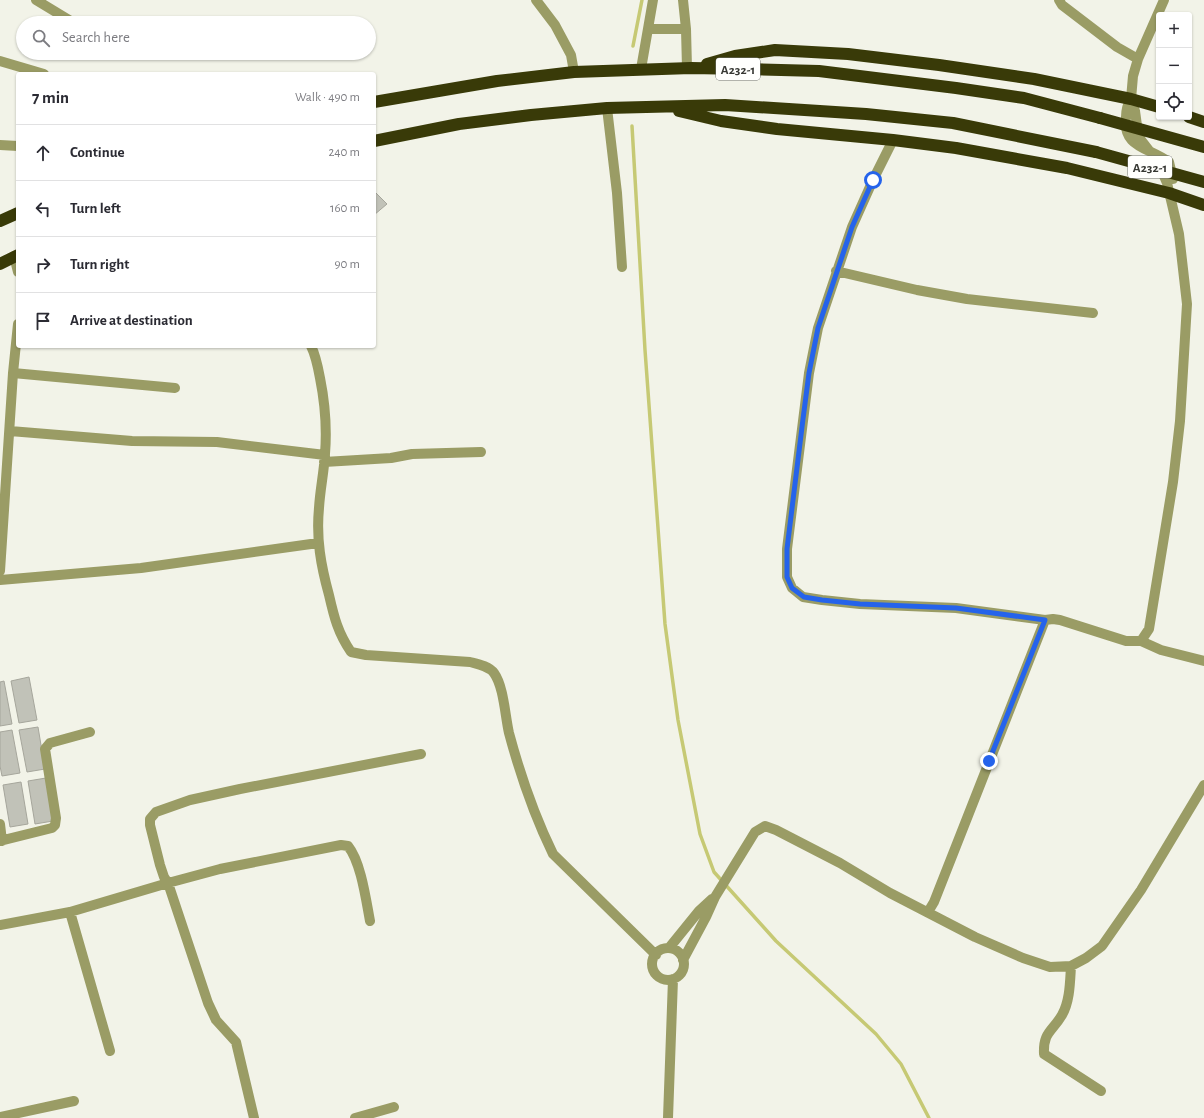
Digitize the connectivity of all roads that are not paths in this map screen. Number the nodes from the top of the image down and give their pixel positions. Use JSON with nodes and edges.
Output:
{"nodes":[{"id":1,"x":36,"y":0,"type":"edge"},
{"id":2,"x":536,"y":0,"type":"edge"},
{"id":3,"x":653,"y":0,"type":"edge"},
{"id":4,"x":683,"y":0,"type":"edge"},
{"id":5,"x":1058,"y":0,"type":"edge"},
{"id":6,"x":1164,"y":0,"type":"edge"},
{"id":7,"x":62,"y":16,"type":"edge"},
{"id":8,"x":648,"y":29,"type":"junction"},
{"id":9,"x":686,"y":29,"type":"junction"},
{"id":10,"x":1138,"y":59,"type":"junction"},
{"id":11,"x":0,"y":61,"type":"edge"},
{"id":12,"x":689,"y":68,"type":"junction"},
{"id":13,"x":641,"y":69,"type":"junction"},
{"id":14,"x":37,"y":72,"type":"edge"},
{"id":15,"x":574,"y":72,"type":"junction"},
{"id":16,"x":1131,"y":99,"type":"junction"},
{"id":17,"x":376,"y":102,"type":"edge"},
{"id":18,"x":1156,"y":106,"type":"edge"},
{"id":19,"x":664,"y":107,"type":"junction"},
{"id":20,"x":607,"y":108,"type":"junction"},
{"id":21,"x":1192,"y":118,"type":"edge"},
{"id":22,"x":1204,"y":122,"type":"edge"},
{"id":23,"x":376,"y":140,"type":"edge"},
{"id":24,"x":893,"y":140,"type":"junction"},
{"id":25,"x":0,"y":145,"type":"edge"},
{"id":26,"x":16,"y":146,"type":"edge"},
{"id":27,"x":1204,"y":147,"type":"edge"},
{"id":28,"x":1204,"y":182,"type":"edge"},
{"id":29,"x":1169,"y":193,"type":"junction"},
{"id":30,"x":1204,"y":205,"type":"edge"},
{"id":31,"x":16,"y":214,"type":"edge"},
{"id":32,"x":0,"y":221,"type":"edge"},
{"id":33,"x":16,"y":256,"type":"edge"},
{"id":34,"x":0,"y":264,"type":"edge"},
{"id":35,"x":622,"y":267,"type":"dead end"},
{"id":36,"x":836,"y":271,"type":"junction"},
{"id":37,"x":1093,"y":313,"type":"dead end"},
{"id":38,"x":16,"y":344,"type":"edge"},
{"id":39,"x":312,"y":348,"type":"edge"},
{"id":40,"x":13,"y":373,"type":"junction"},
{"id":41,"x":175,"y":388,"type":"dead end"},
{"id":42,"x":10,"y":431,"type":"junction"},
{"id":43,"x":481,"y":452,"type":"dead end"},
{"id":44,"x":325,"y":458,"type":"junction"},
{"id":45,"x":318,"y":543,"type":"junction"},
{"id":46,"x":0,"y":571,"type":"edge"},
{"id":47,"x":0,"y":580,"type":"edge"},
{"id":48,"x":1045,"y":620,"type":"junction"},
{"id":49,"x":1141,"y":641,"type":"junction"},
{"id":50,"x":1204,"y":661,"type":"edge"},
{"id":51,"x":90,"y":732,"type":"dead end"},
{"id":52,"x":422,"y":754,"type":"dead end"},
{"id":53,"x":1204,"y":785,"type":"edge"},
{"id":54,"x":0,"y":824,"type":"edge"},
{"id":55,"x":1,"y":841,"type":"edge"},
{"id":56,"x":168,"y":883,"type":"junction"},
{"id":57,"x":714,"y":896,"type":"junction"},
{"id":58,"x":70,"y":912,"type":"junction"},
{"id":59,"x":928,"y":912,"type":"junction"},
{"id":60,"x":370,"y":921,"type":"dead end"},
{"id":61,"x":0,"y":925,"type":"edge"},
{"id":62,"x":669,"y":948,"type":"junction"},
{"id":63,"x":656,"y":955,"type":"junction"},
{"id":64,"x":683,"y":960,"type":"junction"},
{"id":65,"x":1071,"y":966,"type":"junction"},
{"id":66,"x":673,"y":979,"type":"junction"},
{"id":67,"x":110,"y":1051,"type":"dead end"},
{"id":68,"x":1101,"y":1091,"type":"dead end"},
{"id":69,"x":74,"y":1101,"type":"dead end"},
{"id":70,"x":394,"y":1107,"type":"dead end"},
{"id":71,"x":0,"y":1117,"type":"edge"},
{"id":72,"x":254,"y":1118,"type":"edge"},
{"id":73,"x":355,"y":1118,"type":"edge"},
{"id":74,"x":668,"y":1118,"type":"edge"}],
"edges":[{"from":1,"to":7,"type":"street"},
{"from":2,"to":15,"type":"street"},
{"from":3,"to":8,"type":"street"},
{"from":4,"to":9,"type":"street"},
{"from":5,"to":10,"type":"street"},
{"from":6,"to":10,"type":"street"},
{"from":8,"to":9,"type":"street"},
{"from":8,"to":13,"type":"street"},
{"from":9,"to":12,"type":"street"},
{"from":10,"to":16,"type":"street"},
{"from":11,"to":14,"type":"street"},
{"from":12,"to":13,"type":"highway","number":"A232-1"},
{"from":12,"to":16,"type":"highway"},
{"from":12,"to":27,"type":"highway","number":"A232-1","bridge":true},
{"from":13,"to":15,"type":"highway","number":"A232-1"},
{"from":15,"to":17,"type":"highway","number":"A232-1"},
{"from":16,"to":18,"type":"highway"},
{"from":16,"to":29,"type":"street"},
{"from":19,"to":20,"type":"highway","number":"A232-1"},
{"from":19,"to":24,"type":"highway"},
{"from":19,"to":28,"type":"highway","number":"A232-1","bridge":true},
{"from":20,"to":23,"type":"highway","number":"A232-1"},
{"from":20,"to":35,"type":"street"},
{"from":21,"to":22,"type":"highway"},
{"from":24,"to":29,"type":"highway"},
{"from":24,"to":36,"type":"street"},
{"from":25,"to":26,"type":"street"},
{"from":29,"to":30,"type":"highway"},
{"from":29,"to":49,"type":"street"},
{"from":31,"to":32,"type":"highway"},
{"from":33,"to":34,"type":"highway"},
{"from":36,"to":37,"type":"street"},
{"from":36,"to":48,"type":"street"},
{"from":38,"to":40,"type":"street"},
{"from":39,"to":44,"type":"street"},
{"from":40,"to":41,"type":"street"},
{"from":40,"to":42,"type":"street"},
{"from":42,"to":44,"type":"street"},
{"from":42,"to":46,"type":"street"},
{"from":43,"to":44,"type":"street"},
{"from":44,"to":45,"type":"street"},
{"from":45,"to":47,"type":"street"},
{"from":45,"to":63,"type":"street"},
{"from":48,"to":49,"type":"street"},
{"from":48,"to":59,"type":"street"},
{"from":49,"to":50,"type":"street"},
{"from":51,"to":55,"type":"street"},
{"from":52,"to":56,"type":"street"},
{"from":53,"to":65,"type":"street"},
{"from":54,"to":55,"type":"street"},
{"from":56,"to":58,"type":"street"},
{"from":56,"to":60,"type":"street"},
{"from":56,"to":72,"type":"street"},
{"from":57,"to":59,"type":"street"},
{"from":57,"to":62,"type":"street"},
{"from":57,"to":64,"type":"street"},
{"from":58,"to":61,"type":"street"},
{"from":58,"to":67,"type":"street"},
{"from":59,"to":65,"type":"street"},
{"from":62,"to":63,"type":"street"},
{"from":62,"to":64,"type":"street"},
{"from":63,"to":66,"type":"street"},
{"from":64,"to":66,"type":"street"},
{"from":65,"to":68,"type":"street"},
{"from":66,"to":74,"type":"street"},
{"from":69,"to":71,"type":"street"},
{"from":70,"to":73,"type":"street"}]}
